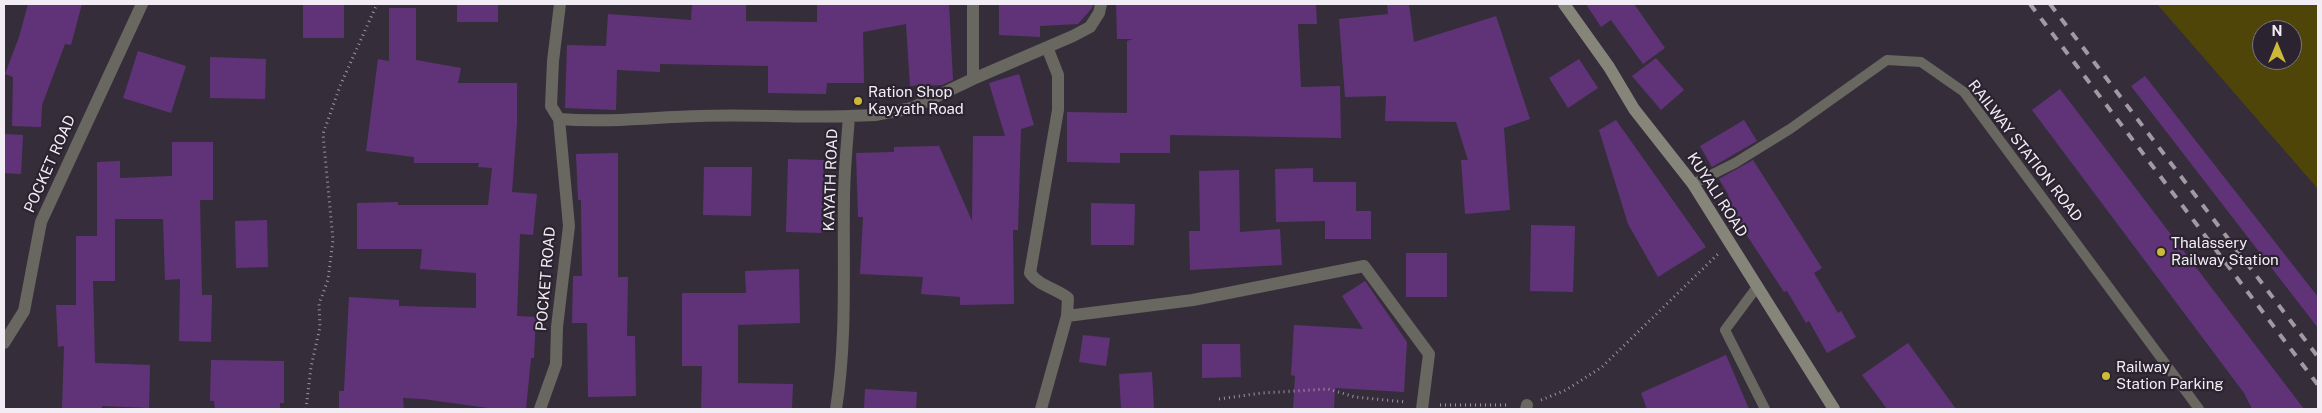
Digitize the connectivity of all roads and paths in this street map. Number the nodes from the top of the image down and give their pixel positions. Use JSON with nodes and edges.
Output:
{"nodes":[{"id":1,"x":142,"y":4,"type":"edge"},
{"id":2,"x":377,"y":4,"type":"edge"},
{"id":3,"x":560,"y":4,"type":"edge"},
{"id":4,"x":973,"y":4,"type":"edge"},
{"id":5,"x":1101,"y":4,"type":"edge"},
{"id":6,"x":1564,"y":4,"type":"edge"},
{"id":7,"x":1047,"y":47,"type":"junction"},
{"id":8,"x":973,"y":79,"type":"junction"},
{"id":9,"x":849,"y":116,"type":"junction"},
{"id":10,"x":559,"y":119,"type":"junction"},
{"id":11,"x":1693,"y":184,"type":"junction"},
{"id":12,"x":1730,"y":243,"type":"junction"},
{"id":13,"x":1757,"y":287,"type":"junction"},
{"id":14,"x":1067,"y":316,"type":"junction"},
{"id":15,"x":4,"y":342,"type":"edge"},
{"id":16,"x":1219,"y":399,"type":"dead end"},
{"id":17,"x":1423,"y":406,"type":"edge"},
{"id":18,"x":1526,"y":407,"type":"edge"},
{"id":19,"x":306,"y":409,"type":"edge"},
{"id":20,"x":540,"y":409,"type":"edge"},
{"id":21,"x":836,"y":409,"type":"edge"},
{"id":22,"x":1041,"y":409,"type":"edge"},
{"id":23,"x":1765,"y":409,"type":"edge"},
{"id":24,"x":1834,"y":409,"type":"edge"},
{"id":25,"x":2199,"y":409,"type":"edge"}],
"edges":[{"from":1,"to":15,"type":"street","name":"POCKET ROAD"},
{"from":2,"to":19,"type":"path"},
{"from":3,"to":10,"type":"street","name":"POCKET ROAD"},
{"from":4,"to":8,"type":"street"},
{"from":5,"to":7,"type":"street","name":"KAYATH ROAD"},
{"from":6,"to":11,"type":"main road","name":"KUYALI ROAD"},
{"from":7,"to":8,"type":"street","name":"KAYATH ROAD"},
{"from":7,"to":14,"type":"street"},
{"from":8,"to":9,"type":"street","name":"KAYATH ROAD"},
{"from":9,"to":10,"type":"street"},
{"from":9,"to":21,"type":"street","name":"KAYATH ROAD"},
{"from":10,"to":20,"type":"street","name":"POCKET ROAD"},
{"from":11,"to":12,"type":"main road","name":"KUYALI ROAD"},
{"from":11,"to":25,"type":"lane","name":"RAILWAY STATION ROAD"},
{"from":12,"to":13,"type":"main road","name":"KUYALI ROAD"},
{"from":12,"to":18,"type":"path"},
{"from":13,"to":23,"type":"lane"},
{"from":13,"to":24,"type":"main road","name":"KUYALI ROAD"},
{"from":14,"to":17,"type":"street"},
{"from":14,"to":22,"type":"street"},
{"from":16,"to":17,"type":"path"},
{"from":17,"to":18,"type":"path"}]}
